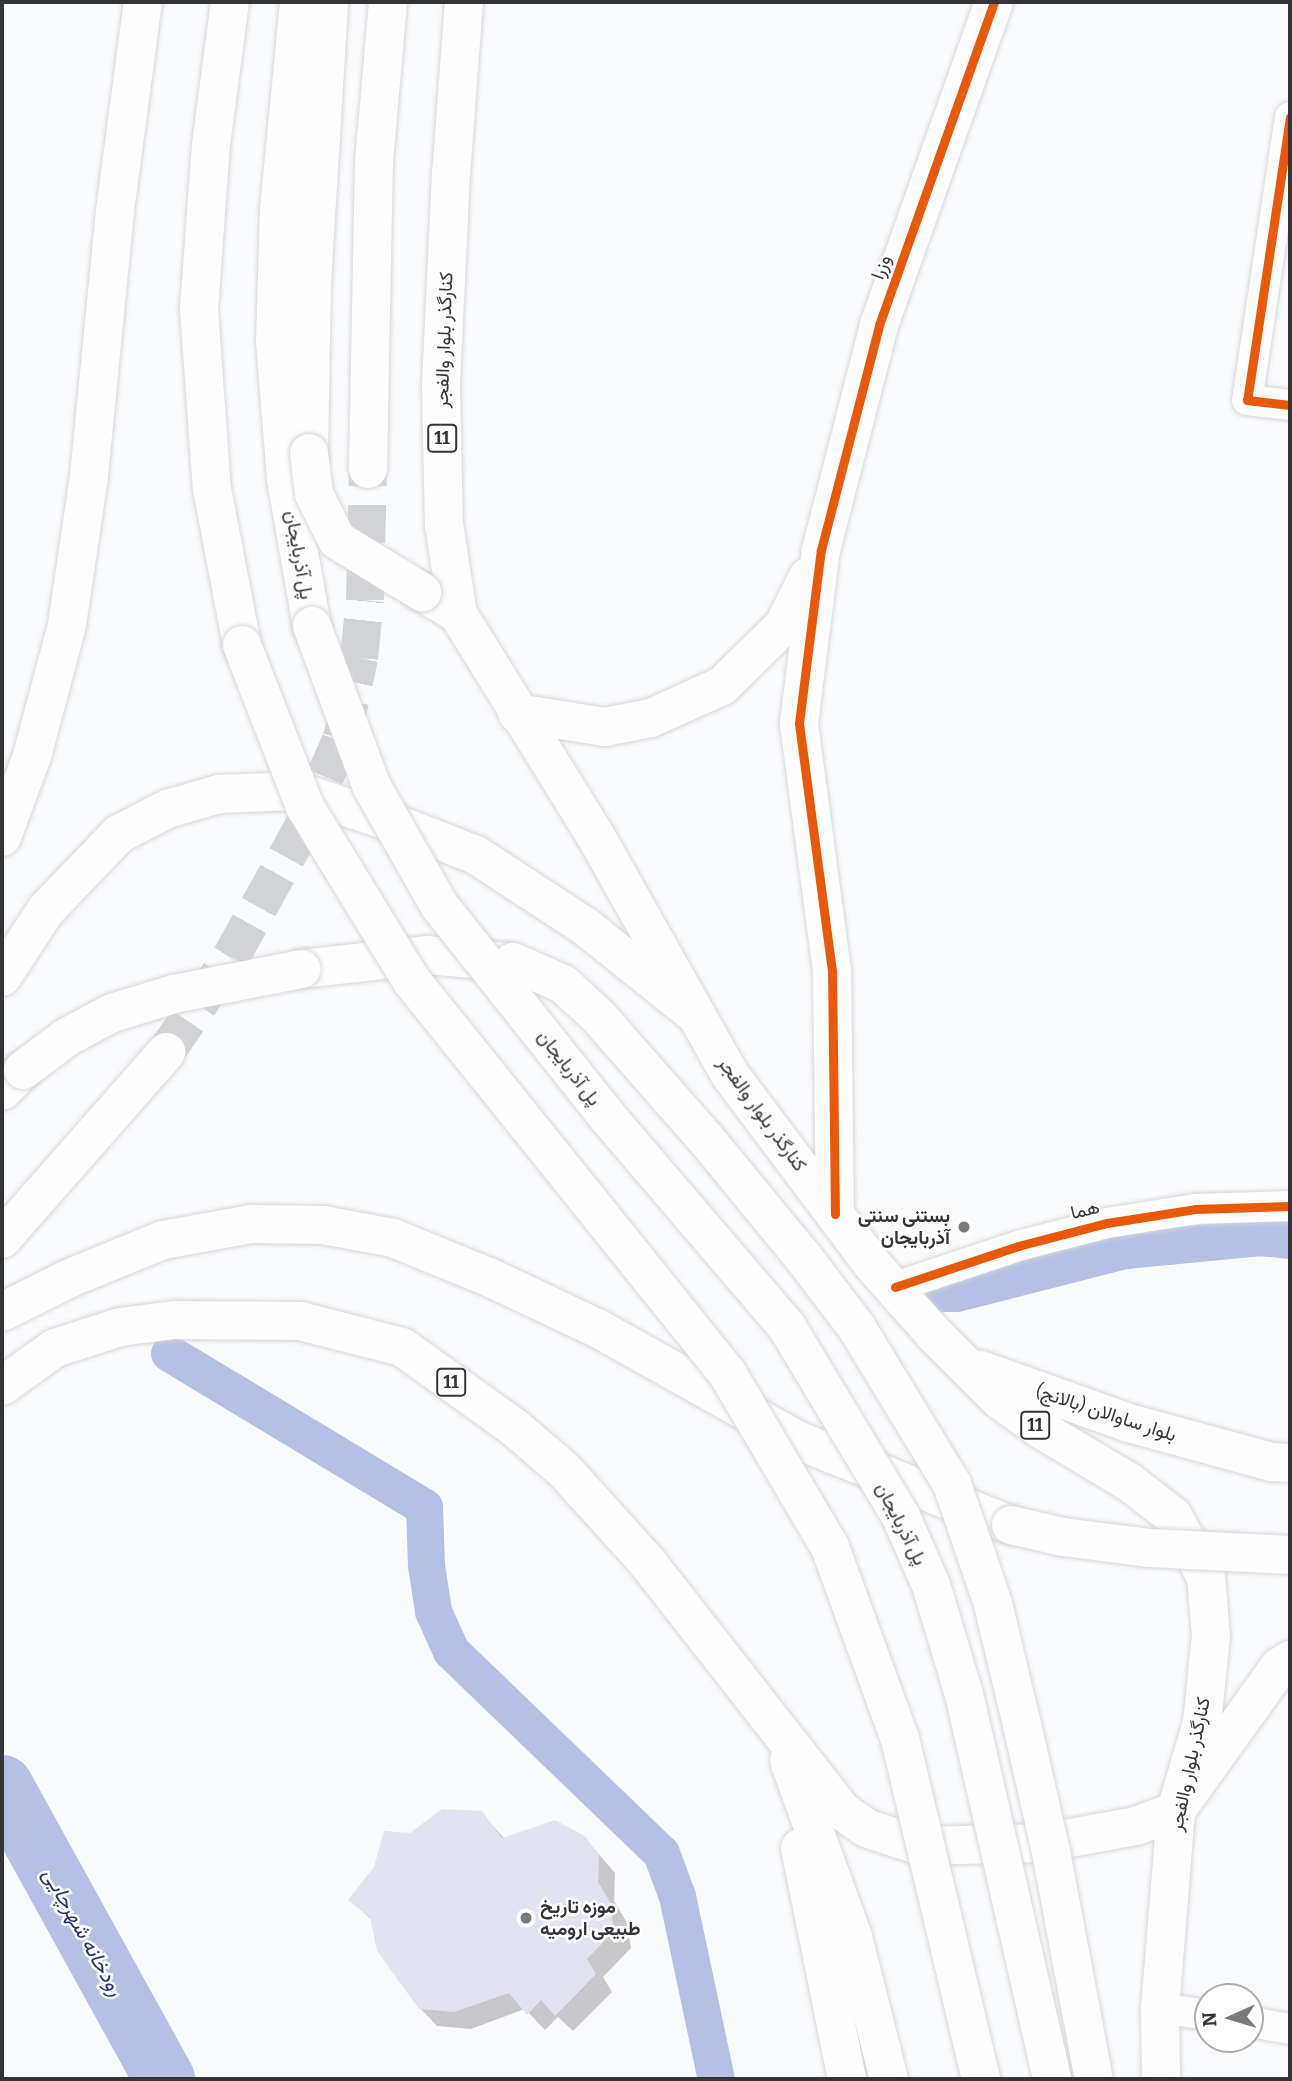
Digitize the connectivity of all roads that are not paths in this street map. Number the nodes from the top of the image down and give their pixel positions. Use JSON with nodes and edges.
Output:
{"nodes":[{"id":1,"x":230,"y":2,"type":"edge"},
{"id":2,"x":299,"y":2,"type":"edge"},
{"id":3,"x":329,"y":2,"type":"edge"},
{"id":4,"x":388,"y":2,"type":"edge"},
{"id":5,"x":464,"y":2,"type":"edge"},
{"id":6,"x":993,"y":2,"type":"edge"},
{"id":7,"x":148,"y":8,"type":"edge"},
{"id":8,"x":1290,"y":117,"type":"edge"},
{"id":9,"x":1278,"y":265,"type":"edge"},
{"id":10,"x":1290,"y":405,"type":"edge"},
{"id":11,"x":368,"y":469,"type":"tunnel mouth"},
{"id":12,"x":821,"y":550,"type":"junction"},
{"id":13,"x":458,"y":614,"type":"junction"},
{"id":14,"x":517,"y":713,"type":"junction"},
{"id":15,"x":2,"y":837,"type":"edge"},
{"id":16,"x":2,"y":977,"type":"edge"},
{"id":17,"x":696,"y":1015,"type":"junction"},
{"id":18,"x":166,"y":1052,"type":"tunnel mouth"},
{"id":19,"x":12,"y":1081,"type":"edge"},
{"id":20,"x":1290,"y":1206,"type":"edge"},
{"id":21,"x":835,"y":1214,"type":"junction"},
{"id":22,"x":2,"y":1239,"type":"edge"},
{"id":23,"x":895,"y":1287,"type":"junction"},
{"id":24,"x":2,"y":1312,"type":"edge"},
{"id":25,"x":965,"y":1365,"type":"junction"},
{"id":26,"x":2,"y":1386,"type":"edge"},
{"id":27,"x":1290,"y":1463,"type":"edge"},
{"id":28,"x":1290,"y":1555,"type":"edge"},
{"id":29,"x":1290,"y":1660,"type":"edge"},
{"id":30,"x":777,"y":1729,"type":"junction"},
{"id":31,"x":1176,"y":1811,"type":"junction"},
{"id":32,"x":1160,"y":2008,"type":"junction"},
{"id":33,"x":1194,"y":2013,"type":"edge"},
{"id":34,"x":1264,"y":2024,"type":"edge"},
{"id":35,"x":1290,"y":2029,"type":"edge"},
{"id":36,"x":847,"y":2079,"type":"edge"},
{"id":37,"x":889,"y":2079,"type":"edge"},
{"id":38,"x":981,"y":2079,"type":"edge"},
{"id":39,"x":1052,"y":2079,"type":"edge"},
{"id":40,"x":1094,"y":2079,"type":"edge"},
{"id":41,"x":1161,"y":2079,"type":"edge"}],
"edges":[{"from":1,"to":38,"type":"main road","bridge":true},
{"from":2,"to":39,"type":"main road","name":"پل آذربایجان","bridge":true},
{"from":3,"to":13,"type":"main road","bridge":true},
{"from":4,"to":11,"type":"main road"},
{"from":5,"to":13,"type":"main road","name":"کنارگذر بلوار والفجر","number":"11"},
{"from":6,"to":12,"type":"main road","name":"وزرا"},
{"from":7,"to":15,"type":"main road"},
{"from":8,"to":9,"type":"street"},
{"from":9,"to":10,"type":"street"},
{"from":12,"to":14,"type":"main road"},
{"from":12,"to":21,"type":"main road"},
{"from":13,"to":14,"type":"main road","name":"کنارگذر بلوار والفجر","number":"11"},
{"from":14,"to":17,"type":"main road","name":"کنارگذر بلوار والفجر","number":"11"},
{"from":16,"to":17,"type":"main road","number":"11"},
{"from":17,"to":21,"type":"main road","name":"کنارگذر بلوار والفجر","number":"11"},
{"from":18,"to":22,"type":"main road"},
{"from":19,"to":40,"type":"main road","bridge":true},
{"from":20,"to":23,"type":"street","name":"هما"},
{"from":21,"to":23,"type":"main road","name":"کنارگذر بلوار والفجر","number":"11"},
{"from":23,"to":25,"type":"main road","name":"کنارگذر بلوار والفجر","number":"11"},
{"from":24,"to":28,"type":"main road","bridge":true},
{"from":25,"to":27,"type":"main road","name":"بلوار ساوالان (بالانج)"},
{"from":25,"to":31,"type":"main road","name":"کنارگذر بلوار والفجر","number":"11"},
{"from":26,"to":30,"type":"main road","number":"11"},
{"from":29,"to":31,"type":"main road"},
{"from":30,"to":31,"type":"main road"},
{"from":30,"to":36,"type":"main road"},
{"from":30,"to":37,"type":"main road","number":"11"},
{"from":31,"to":32,"type":"main road","name":"کنارگذر بلوار والفجر","number":"11"},
{"from":32,"to":33,"type":"street"},
{"from":32,"to":41,"type":"main road","name":"کنارگذر بلوار والفجر","number":"11"},
{"from":34,"to":35,"type":"street"}]}
